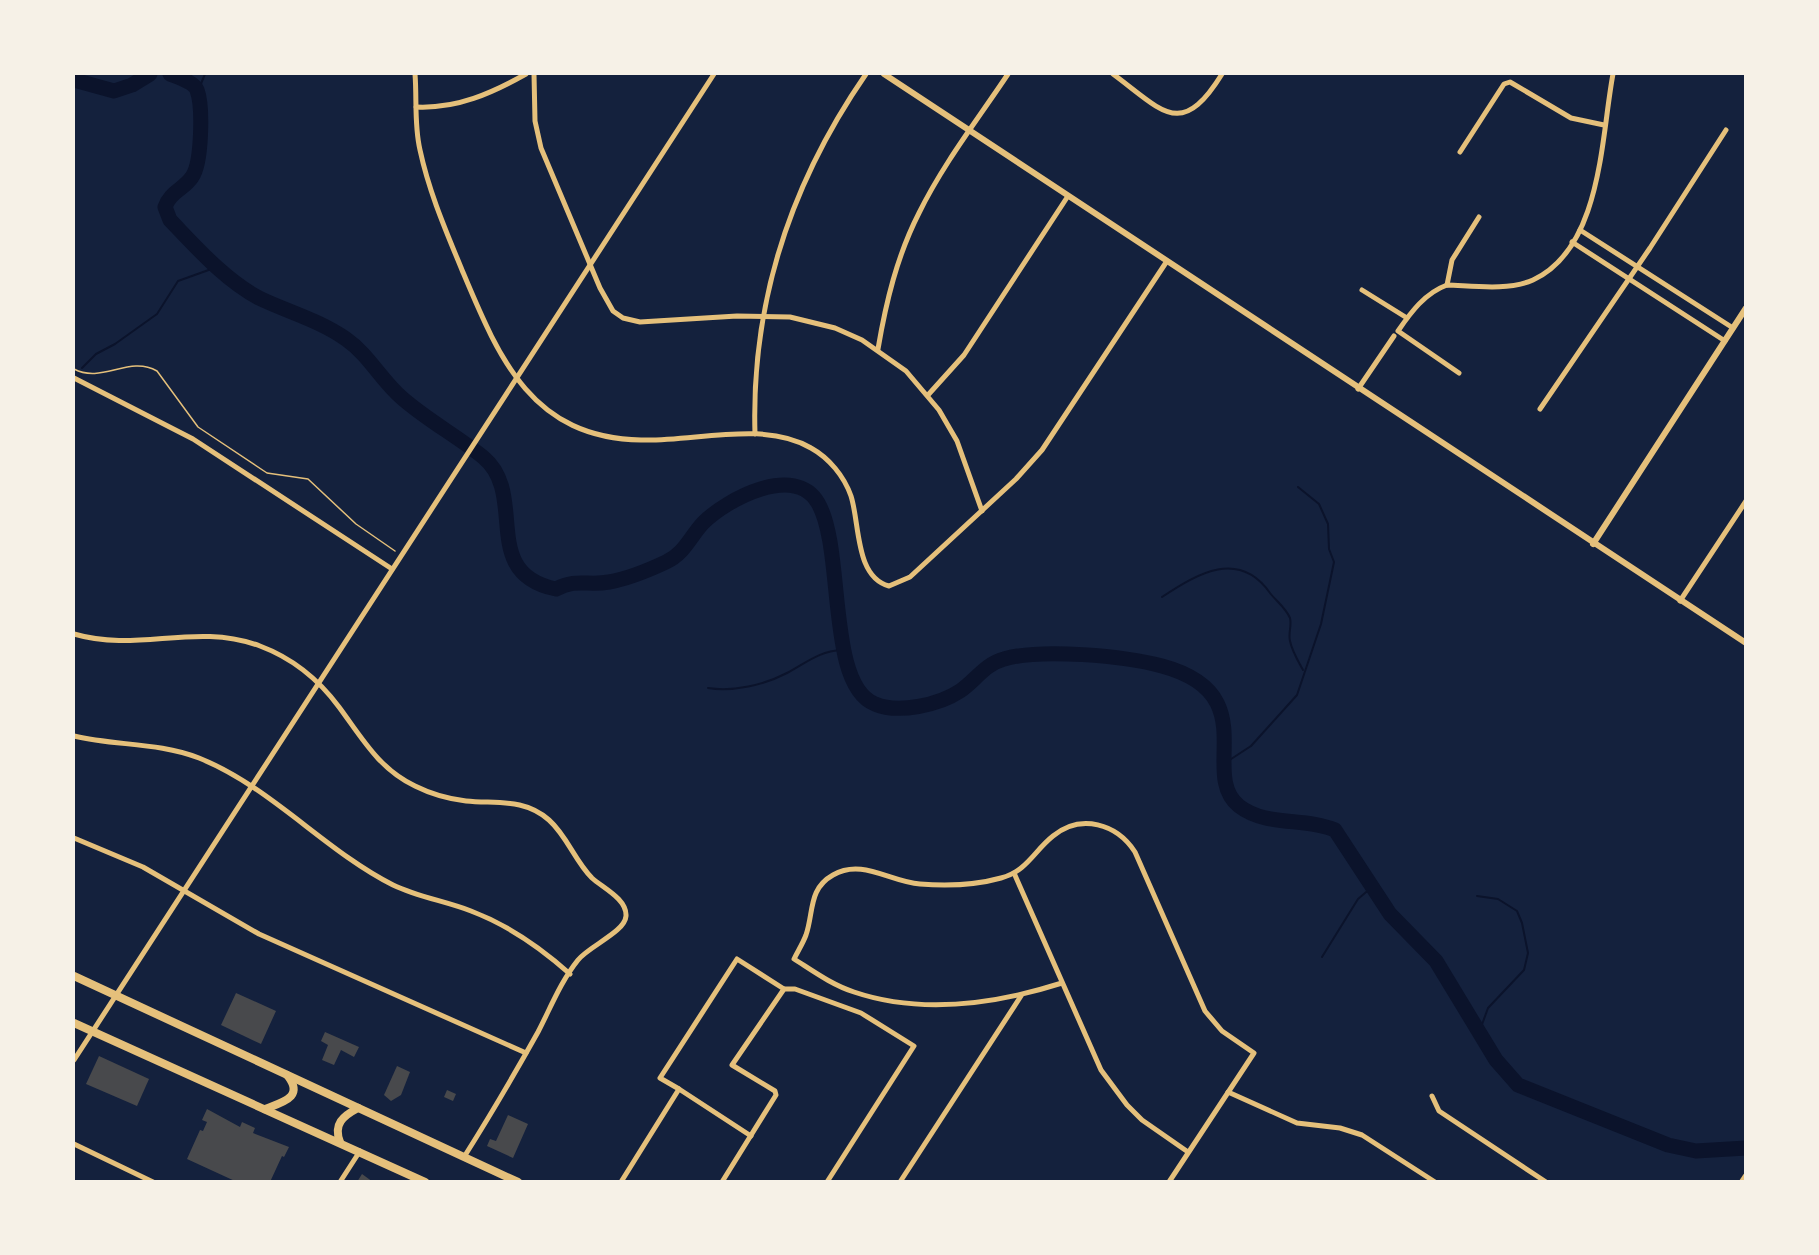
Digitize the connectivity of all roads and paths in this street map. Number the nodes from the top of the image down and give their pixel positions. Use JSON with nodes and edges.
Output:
{"nodes":[{"id":1,"x":415,"y":74,"type":"edge"},
{"id":2,"x":526,"y":74,"type":"edge"},
{"id":3,"x":534,"y":74,"type":"edge"},
{"id":4,"x":714,"y":74,"type":"edge"},
{"id":5,"x":866,"y":74,"type":"edge"},
{"id":6,"x":884,"y":74,"type":"edge"},
{"id":7,"x":1008,"y":74,"type":"edge"},
{"id":8,"x":1113,"y":74,"type":"edge"},
{"id":9,"x":1222,"y":74,"type":"edge"},
{"id":10,"x":1612,"y":74,"type":"edge"},
{"id":11,"x":416,"y":107,"type":"junction"},
{"id":12,"x":1604,"y":125,"type":"junction"},
{"id":13,"x":1726,"y":130,"type":"dead end"},
{"id":14,"x":971,"y":131,"type":"junction"},
{"id":15,"x":1460,"y":152,"type":"dead end"},
{"id":16,"x":1068,"y":196,"type":"junction"},
{"id":17,"x":1479,"y":217,"type":"dead end"},
{"id":18,"x":1580,"y":230,"type":"junction"},
{"id":19,"x":1572,"y":242,"type":"junction"},
{"id":20,"x":1167,"y":261,"type":"junction"},
{"id":21,"x":590,"y":264,"type":"junction"},
{"id":22,"x":1637,"y":267,"type":"junction"},
{"id":23,"x":1629,"y":279,"type":"junction"},
{"id":24,"x":1447,"y":285,"type":"junction"},
{"id":25,"x":1362,"y":291,"type":"dead end"},
{"id":26,"x":1746,"y":308,"type":"edge"},
{"id":27,"x":764,"y":315,"type":"junction"},
{"id":28,"x":1407,"y":318,"type":"junction"},
{"id":29,"x":1733,"y":328,"type":"junction"},
{"id":30,"x":1394,"y":336,"type":"dead end"},
{"id":31,"x":1725,"y":341,"type":"junction"},
{"id":32,"x":878,"y":349,"type":"junction"},
{"id":33,"x":74,"y":369,"type":"edge"},
{"id":34,"x":1459,"y":373,"type":"dead end"},
{"id":35,"x":74,"y":378,"type":"edge"},
{"id":36,"x":517,"y":379,"type":"junction"},
{"id":37,"x":1358,"y":389,"type":"junction"},
{"id":38,"x":928,"y":395,"type":"junction"},
{"id":39,"x":1540,"y":409,"type":"dead end"},
{"id":40,"x":755,"y":434,"type":"junction"},
{"id":41,"x":1744,"y":505,"type":"edge"},
{"id":42,"x":982,"y":511,"type":"junction"},
{"id":43,"x":1593,"y":544,"type":"junction"},
{"id":44,"x":401,"y":555,"type":"junction"},
{"id":45,"x":392,"y":569,"type":"junction"},
{"id":46,"x":1680,"y":601,"type":"junction"},
{"id":47,"x":74,"y":634,"type":"edge"},
{"id":48,"x":1746,"y":644,"type":"edge"},
{"id":49,"x":318,"y":683,"type":"junction"},
{"id":50,"x":74,"y":736,"type":"edge"},
{"id":51,"x":250,"y":786,"type":"junction"},
{"id":52,"x":74,"y":838,"type":"edge"},
{"id":53,"x":1014,"y":873,"type":"junction"},
{"id":54,"x":182,"y":891,"type":"junction"},
{"id":55,"x":570,"y":974,"type":"junction"},
{"id":56,"x":74,"y":976,"type":"edge"},
{"id":57,"x":1062,"y":983,"type":"junction"},
{"id":58,"x":784,"y":989,"type":"junction"},
{"id":59,"x":116,"y":994,"type":"junction"},
{"id":60,"x":1021,"y":996,"type":"junction"},
{"id":61,"x":74,"y":1023,"type":"edge"},
{"id":62,"x":92,"y":1032,"type":"junction"},
{"id":63,"x":526,"y":1053,"type":"junction"},
{"id":64,"x":74,"y":1060,"type":"edge"},
{"id":65,"x":286,"y":1074,"type":"junction"},
{"id":66,"x":679,"y":1089,"type":"junction"},
{"id":67,"x":1228,"y":1092,"type":"junction"},
{"id":68,"x":1432,"y":1096,"type":"dead end"},
{"id":69,"x":358,"y":1108,"type":"junction"},
{"id":70,"x":266,"y":1109,"type":"junction"},
{"id":71,"x":751,"y":1136,"type":"junction"},
{"id":72,"x":340,"y":1142,"type":"junction"},
{"id":73,"x":74,"y":1144,"type":"edge"},
{"id":74,"x":360,"y":1151,"type":"junction"},
{"id":75,"x":1188,"y":1152,"type":"junction"},
{"id":76,"x":464,"y":1157,"type":"junction"},
{"id":77,"x":490,"y":1168,"type":"junction"},
{"id":78,"x":1746,"y":1176,"type":"edge"},
{"id":79,"x":153,"y":1182,"type":"edge"},
{"id":80,"x":340,"y":1182,"type":"edge"},
{"id":81,"x":425,"y":1182,"type":"edge"},
{"id":82,"x":495,"y":1182,"type":"edge"},
{"id":83,"x":519,"y":1182,"type":"edge"},
{"id":84,"x":621,"y":1182,"type":"edge"},
{"id":85,"x":722,"y":1182,"type":"edge"},
{"id":86,"x":827,"y":1182,"type":"edge"},
{"id":87,"x":900,"y":1182,"type":"edge"},
{"id":88,"x":1169,"y":1182,"type":"edge"},
{"id":89,"x":1435,"y":1182,"type":"edge"},
{"id":90,"x":1546,"y":1182,"type":"edge"},
{"id":91,"x":1742,"y":1182,"type":"edge"}],
"edges":[{"from":1,"to":11,"type":"street"},
{"from":2,"to":11,"type":"street"},
{"from":3,"to":21,"type":"street"},
{"from":4,"to":21,"type":"street"},
{"from":5,"to":27,"type":"street"},
{"from":6,"to":14,"type":"street"},
{"from":7,"to":14,"type":"street"},
{"from":8,"to":9,"type":"street"},
{"from":10,"to":12,"type":"street"},
{"from":11,"to":36,"type":"street"},
{"from":12,"to":15,"type":"street"},
{"from":12,"to":18,"type":"street"},
{"from":13,"to":22,"type":"street"},
{"from":14,"to":16,"type":"street"},
{"from":14,"to":32,"type":"street"},
{"from":16,"to":20,"type":"street"},
{"from":16,"to":38,"type":"street"},
{"from":17,"to":24,"type":"street"},
{"from":18,"to":19,"type":"street"},
{"from":18,"to":22,"type":"street"},
{"from":19,"to":23,"type":"street"},
{"from":19,"to":24,"type":"street"},
{"from":20,"to":37,"type":"street"},
{"from":20,"to":42,"type":"street"},
{"from":21,"to":27,"type":"street"},
{"from":21,"to":36,"type":"street"},
{"from":22,"to":23,"type":"street"},
{"from":22,"to":29,"type":"street"},
{"from":23,"to":31,"type":"street"},
{"from":23,"to":39,"type":"street"},
{"from":24,"to":28,"type":"street"},
{"from":25,"to":28,"type":"street"},
{"from":26,"to":29,"type":"street"},
{"from":27,"to":32,"type":"street"},
{"from":27,"to":40,"type":"street"},
{"from":28,"to":34,"type":"street"},
{"from":29,"to":31,"type":"street"},
{"from":30,"to":37,"type":"street"},
{"from":31,"to":43,"type":"street"},
{"from":32,"to":38,"type":"street"},
{"from":33,"to":44,"type":"path"},
{"from":35,"to":45,"type":"street"},
{"from":36,"to":40,"type":"street"},
{"from":36,"to":44,"type":"street"},
{"from":37,"to":43,"type":"street"},
{"from":38,"to":42,"type":"street"},
{"from":40,"to":42,"type":"street"},
{"from":41,"to":46,"type":"street"},
{"from":43,"to":46,"type":"street"},
{"from":44,"to":45,"type":"street"},
{"from":45,"to":49,"type":"street"},
{"from":46,"to":48,"type":"street"},
{"from":47,"to":49,"type":"street"},
{"from":49,"to":51,"type":"street"},
{"from":49,"to":55,"type":"street"},
{"from":50,"to":51,"type":"street"},
{"from":51,"to":54,"type":"street"},
{"from":51,"to":55,"type":"street"},
{"from":52,"to":54,"type":"street"},
{"from":53,"to":57,"type":"street"},
{"from":53,"to":60,"type":"street"},
{"from":53,"to":67,"type":"street"},
{"from":54,"to":59,"type":"street"},
{"from":54,"to":63,"type":"street"},
{"from":55,"to":63,"type":"street"},
{"from":56,"to":59,"type":"main road"},
{"from":57,"to":60,"type":"street"},
{"from":57,"to":75,"type":"street"},
{"from":58,"to":66,"type":"street"},
{"from":58,"to":71,"type":"street"},
{"from":58,"to":86,"type":"street"},
{"from":59,"to":62,"type":"street"},
{"from":59,"to":65,"type":"main road"},
{"from":60,"to":87,"type":"street"},
{"from":61,"to":62,"type":"main road"},
{"from":62,"to":64,"type":"street"},
{"from":62,"to":70,"type":"main road"},
{"from":63,"to":76,"type":"street"},
{"from":65,"to":69,"type":"main road"},
{"from":65,"to":70,"type":"main road"},
{"from":66,"to":71,"type":"street"},
{"from":66,"to":84,"type":"street"},
{"from":67,"to":75,"type":"street"},
{"from":67,"to":89,"type":"street"},
{"from":68,"to":90,"type":"street"},
{"from":69,"to":72,"type":"main road"},
{"from":69,"to":76,"type":"main road"},
{"from":70,"to":72,"type":"main road"},
{"from":71,"to":85,"type":"street"},
{"from":72,"to":74,"type":"main road"},
{"from":73,"to":79,"type":"street"},
{"from":74,"to":80,"type":"street"},
{"from":74,"to":81,"type":"main road"},
{"from":75,"to":88,"type":"street"},
{"from":76,"to":77,"type":"main road"},
{"from":77,"to":82,"type":"main road"},
{"from":77,"to":83,"type":"main road"},
{"from":78,"to":91,"type":"street"}]}
